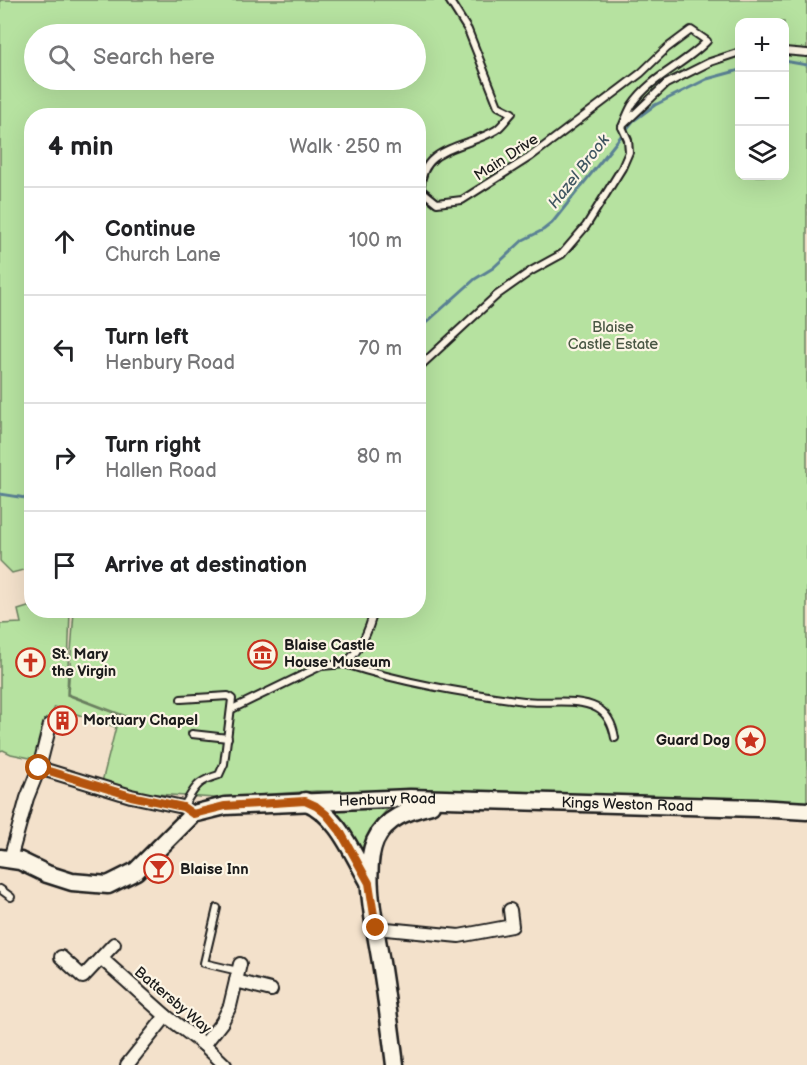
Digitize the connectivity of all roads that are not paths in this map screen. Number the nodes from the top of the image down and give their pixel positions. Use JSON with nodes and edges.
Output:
{"nodes":[{"id":1,"x":449,"y":0,"type":"edge"},
{"id":2,"x":789,"y":51,"type":"edge"},
{"id":3,"x":807,"y":53,"type":"edge"},
{"id":4,"x":735,"y":54,"type":"edge"},
{"id":5,"x":622,"y":127,"type":"junction"},
{"id":6,"x":426,"y":165,"type":"edge"},
{"id":7,"x":426,"y":193,"type":"edge"},
{"id":8,"x":426,"y":361,"type":"edge"},
{"id":9,"x":372,"y":618,"type":"edge"},
{"id":10,"x":345,"y":664,"type":"junction"},
{"id":11,"x":181,"y":699,"type":"dead end"},
{"id":12,"x":232,"y":709,"type":"junction"},
{"id":13,"x":50,"y":725,"type":"dead end"},
{"id":14,"x":192,"y":734,"type":"dead end"},
{"id":15,"x":228,"y":738,"type":"junction"},
{"id":16,"x":615,"y":738,"type":"dead end"},
{"id":17,"x":39,"y":768,"type":"junction"},
{"id":18,"x":305,"y":801,"type":"junction"},
{"id":19,"x":448,"y":801,"type":"junction"},
{"id":20,"x":188,"y":810,"type":"junction"},
{"id":21,"x":807,"y":811,"type":"edge"},
{"id":22,"x":5,"y":859,"type":"edge"},
{"id":23,"x":369,"y":883,"type":"junction"},
{"id":24,"x":0,"y":890,"type":"edge"},
{"id":25,"x":11,"y":897,"type":"dead end"},
{"id":26,"x":217,"y":908,"type":"dead end"},
{"id":27,"x":510,"y":910,"type":"dead end"},
{"id":28,"x":376,"y":928,"type":"junction"},
{"id":29,"x":114,"y":944,"type":"dead end"},
{"id":30,"x":61,"y":957,"type":"dead end"},
{"id":31,"x":101,"y":958,"type":"junction"},
{"id":32,"x":238,"y":972,"type":"junction"},
{"id":33,"x":271,"y":990,"type":"dead end"},
{"id":34,"x":166,"y":1016,"type":"junction"},
{"id":35,"x":204,"y":1045,"type":"junction"},
{"id":36,"x":127,"y":1065,"type":"edge"},
{"id":37,"x":225,"y":1065,"type":"edge"},
{"id":38,"x":395,"y":1065,"type":"edge"}],
"edges":[{"from":1,"to":6,"type":"lane","name":"Main Drive"},
{"from":2,"to":3,"type":"lane"},
{"from":4,"to":5,"type":"lane"},
{"from":5,"to":7,"type":"lane","name":"Main Drive"},
{"from":5,"to":8,"type":"lane"},
{"from":9,"to":10,"type":"lane"},
{"from":10,"to":12,"type":"lane"},
{"from":10,"to":16,"type":"lane"},
{"from":11,"to":12,"type":"lane"},
{"from":12,"to":15,"type":"lane"},
{"from":13,"to":17,"type":"street"},
{"from":14,"to":15,"type":"lane"},
{"from":15,"to":20,"type":"lane"},
{"from":17,"to":20,"type":"street"},
{"from":17,"to":22,"type":"street"},
{"from":18,"to":19,"type":"main road","name":"Henbury Road"},
{"from":18,"to":20,"type":"main road","name":"Henbury Road"},
{"from":18,"to":23,"type":"main road"},
{"from":19,"to":21,"type":"main road","name":"Kings Weston Road"},
{"from":19,"to":23,"type":"main road"},
{"from":20,"to":22,"type":"main road"},
{"from":23,"to":28,"type":"main road"},
{"from":24,"to":25,"type":"lane"},
{"from":26,"to":32,"type":"lane"},
{"from":27,"to":28,"type":"street"},
{"from":28,"to":38,"type":"main road"},
{"from":29,"to":31,"type":"street"},
{"from":30,"to":31,"type":"street"},
{"from":31,"to":34,"type":"street","name":"Battersby Way"},
{"from":32,"to":33,"type":"street"},
{"from":32,"to":35,"type":"street"},
{"from":34,"to":35,"type":"street","name":"Battersby Way"},
{"from":34,"to":36,"type":"street"},
{"from":35,"to":37,"type":"street","name":"Battersby Way"}]}
